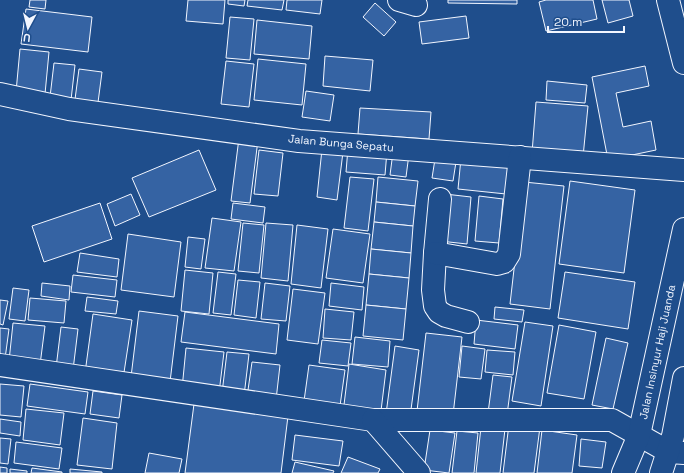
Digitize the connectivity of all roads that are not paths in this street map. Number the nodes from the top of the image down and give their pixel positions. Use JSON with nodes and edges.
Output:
{"nodes":[{"id":1,"x":668,"y":0,"type":"edge"},
{"id":2,"x":684,"y":63,"type":"edge"},
{"id":3,"x":0,"y":94,"type":"edge"},
{"id":4,"x":520,"y":157,"type":"junction"},
{"id":5,"x":684,"y":170,"type":"edge"},
{"id":6,"x":440,"y":199,"type":"dead end"},
{"id":7,"x":684,"y":229,"type":"edge"},
{"id":8,"x":435,"y":253,"type":"junction"},
{"id":9,"x":468,"y":322,"type":"dead end"},
{"id":10,"x":0,"y":365,"type":"edge"},
{"id":11,"x":684,"y":378,"type":"edge"},
{"id":12,"x":373,"y":420,"type":"junction"},
{"id":13,"x":639,"y":434,"type":"junction"},
{"id":14,"x":678,"y":444,"type":"edge"},
{"id":15,"x":418,"y":473,"type":"edge"},
{"id":16,"x":623,"y":473,"type":"edge"},
{"id":17,"x":661,"y":473,"type":"edge"}],
"edges":[{"from":1,"to":2,"type":"main road"},
{"from":3,"to":4,"type":"main road","name":"Jalan Bunga Sepatu"},
{"from":4,"to":5,"type":"main road","name":"Jalan Bunga Sepatu"},
{"from":4,"to":8,"type":"main road"},
{"from":6,"to":8,"type":"main road"},
{"from":7,"to":13,"type":"main road","name":"Jalan Insinyur Haji Juanda"},
{"from":8,"to":9,"type":"main road"},
{"from":10,"to":12,"type":"main road"},
{"from":11,"to":14,"type":"main road"},
{"from":12,"to":13,"type":"main road"},
{"from":12,"to":15,"type":"main road"},
{"from":13,"to":14,"type":"main road"},
{"from":13,"to":16,"type":"main road","name":"Jalan Insinyur Haji Juanda"},
{"from":14,"to":17,"type":"main road"}]}
